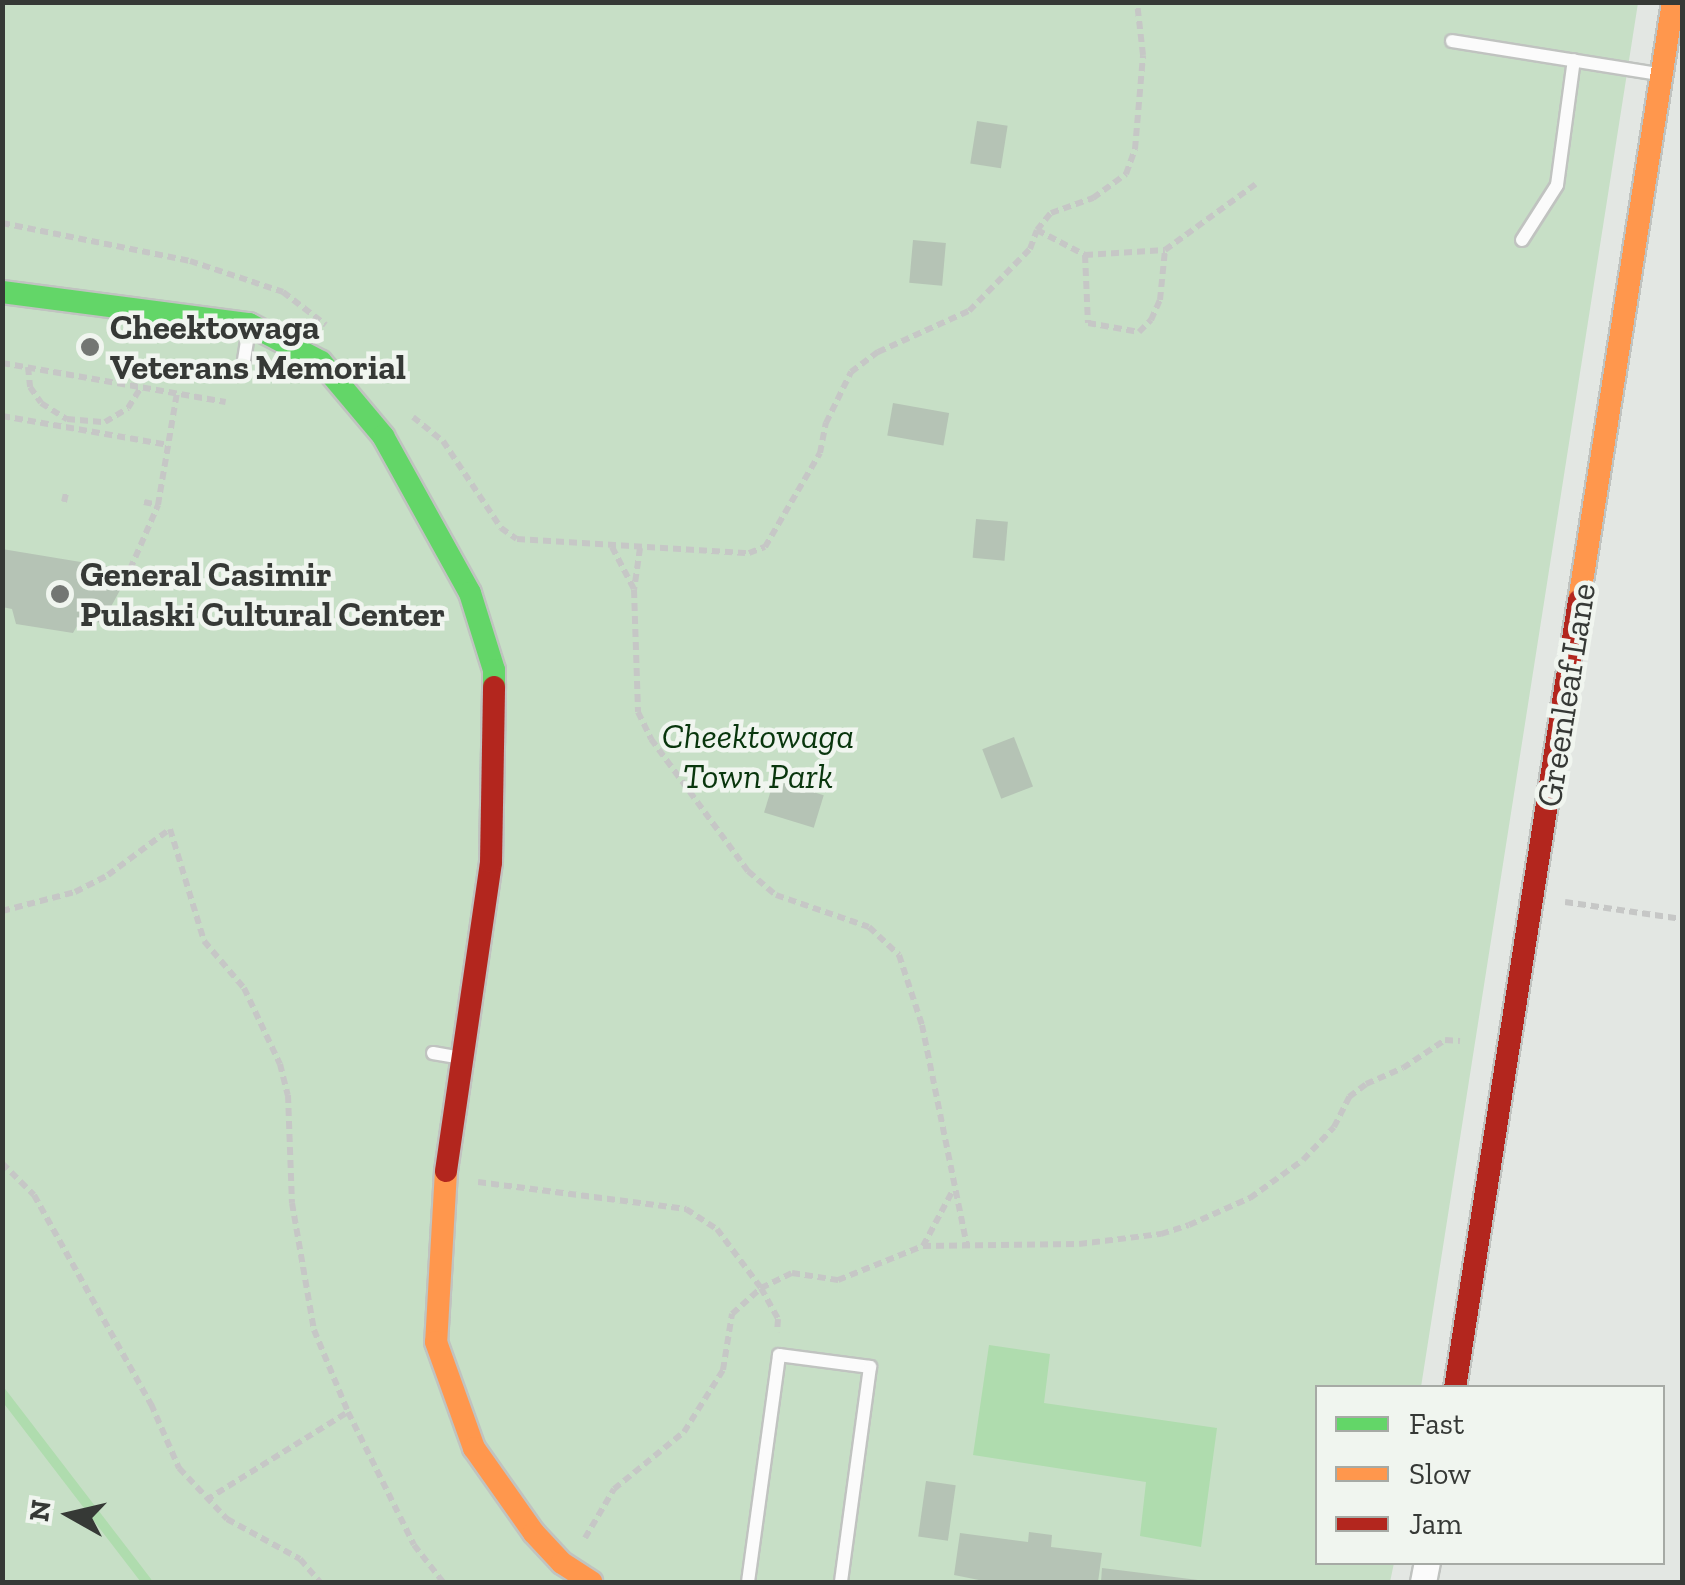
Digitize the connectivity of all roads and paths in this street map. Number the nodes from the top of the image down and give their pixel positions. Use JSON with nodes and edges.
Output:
{"nodes":[{"id":1,"x":1137,"y":2,"type":"edge"},
{"id":2,"x":1673,"y":2,"type":"edge"},
{"id":3,"x":1452,"y":41,"type":"dead end"},
{"id":4,"x":1574,"y":60,"type":"junction"},
{"id":5,"x":1662,"y":75,"type":"junction"},
{"id":6,"x":1256,"y":184,"type":"dead end"},
{"id":7,"x":2,"y":223,"type":"edge"},
{"id":8,"x":1037,"y":230,"type":"junction"},
{"id":9,"x":1522,"y":240,"type":"dead end"},
{"id":10,"x":1166,"y":250,"type":"junction"},
{"id":11,"x":1085,"y":255,"type":"junction"},
{"id":12,"x":2,"y":292,"type":"edge"},
{"id":13,"x":249,"y":324,"type":"junction"},
{"id":14,"x":330,"y":330,"type":"dead end"},
{"id":15,"x":244,"y":360,"type":"dead end"},
{"id":16,"x":2,"y":363,"type":"edge"},
{"id":17,"x":28,"y":367,"type":"junction"},
{"id":18,"x":141,"y":387,"type":"junction"},
{"id":19,"x":176,"y":393,"type":"junction"},
{"id":20,"x":226,"y":402,"type":"dead end"},
{"id":21,"x":402,"y":407,"type":"dead end"},
{"id":22,"x":2,"y":416,"type":"edge"},
{"id":23,"x":168,"y":445,"type":"junction"},
{"id":24,"x":144,"y":502,"type":"dead end"},
{"id":25,"x":158,"y":505,"type":"junction"},
{"id":26,"x":612,"y":546,"type":"junction"},
{"id":27,"x":640,"y":548,"type":"junction"},
{"id":28,"x":125,"y":581,"type":"dead end"},
{"id":29,"x":634,"y":590,"type":"junction"},
{"id":30,"x":1534,"y":897,"type":"junction"},
{"id":31,"x":2,"y":911,"type":"edge"},
{"id":32,"x":1682,"y":919,"type":"edge"},
{"id":33,"x":1460,"y":1041,"type":"dead end"},
{"id":34,"x":433,"y":1053,"type":"dead end"},
{"id":35,"x":463,"y":1058,"type":"junction"},
{"id":36,"x":2,"y":1163,"type":"edge"},
{"id":37,"x":445,"y":1177,"type":"junction"},
{"id":38,"x":954,"y":1188,"type":"junction"},
{"id":39,"x":923,"y":1246,"type":"junction"},
{"id":40,"x":967,"y":1247,"type":"junction"},
{"id":41,"x":760,"y":1288,"type":"junction"},
{"id":42,"x":777,"y":1332,"type":"dead end"},
{"id":43,"x":1455,"y":1385,"type":"edge"},
{"id":44,"x":348,"y":1412,"type":"junction"},
{"id":45,"x":206,"y":1500,"type":"junction"},
{"id":46,"x":562,"y":1563,"type":"junction"},
{"id":47,"x":320,"y":1582,"type":"edge"},
{"id":48,"x":443,"y":1582,"type":"edge"},
{"id":49,"x":591,"y":1582,"type":"edge"},
{"id":50,"x":748,"y":1582,"type":"edge"},
{"id":51,"x":841,"y":1582,"type":"edge"}],
"edges":[{"from":1,"to":8,"type":"path"},
{"from":2,"to":5,"type":"street","name":"Greenleaf Lane"},
{"from":3,"to":4,"type":"lane"},
{"from":4,"to":5,"type":"lane"},
{"from":4,"to":9,"type":"lane"},
{"from":5,"to":30,"type":"street","name":"Greenleaf Lane"},
{"from":6,"to":10,"type":"path"},
{"from":7,"to":14,"type":"path"},
{"from":8,"to":11,"type":"path"},
{"from":8,"to":27,"type":"path"},
{"from":10,"to":11,"type":"path"},
{"from":10,"to":11,"type":"path"},
{"from":12,"to":13,"type":"street"},
{"from":13,"to":15,"type":"lane"},
{"from":13,"to":35,"type":"street"},
{"from":16,"to":17,"type":"path"},
{"from":17,"to":18,"type":"path"},
{"from":17,"to":18,"type":"path"},
{"from":18,"to":19,"type":"path"},
{"from":19,"to":20,"type":"path"},
{"from":19,"to":23,"type":"path"},
{"from":21,"to":26,"type":"path"},
{"from":22,"to":23,"type":"path"},
{"from":23,"to":25,"type":"path"},
{"from":24,"to":25,"type":"path"},
{"from":25,"to":28,"type":"path"},
{"from":26,"to":27,"type":"path"},
{"from":26,"to":29,"type":"path"},
{"from":27,"to":29,"type":"path"},
{"from":29,"to":38,"type":"path"},
{"from":30,"to":32,"type":"path"},
{"from":30,"to":43,"type":"street","name":"Greenleaf Lane"},
{"from":31,"to":44,"type":"path"},
{"from":33,"to":40,"type":"path"},
{"from":34,"to":35,"type":"lane"},
{"from":35,"to":37,"type":"street"},
{"from":36,"to":45,"type":"path"},
{"from":37,"to":41,"type":"path"},
{"from":37,"to":46,"type":"street"},
{"from":38,"to":39,"type":"path"},
{"from":38,"to":40,"type":"path"},
{"from":39,"to":40,"type":"path"},
{"from":39,"to":41,"type":"path"},
{"from":41,"to":42,"type":"path"},
{"from":41,"to":46,"type":"path"},
{"from":44,"to":45,"type":"path"},
{"from":44,"to":48,"type":"path"},
{"from":45,"to":47,"type":"path"},
{"from":46,"to":49,"type":"street"},
{"from":50,"to":51,"type":"lane"}]}
